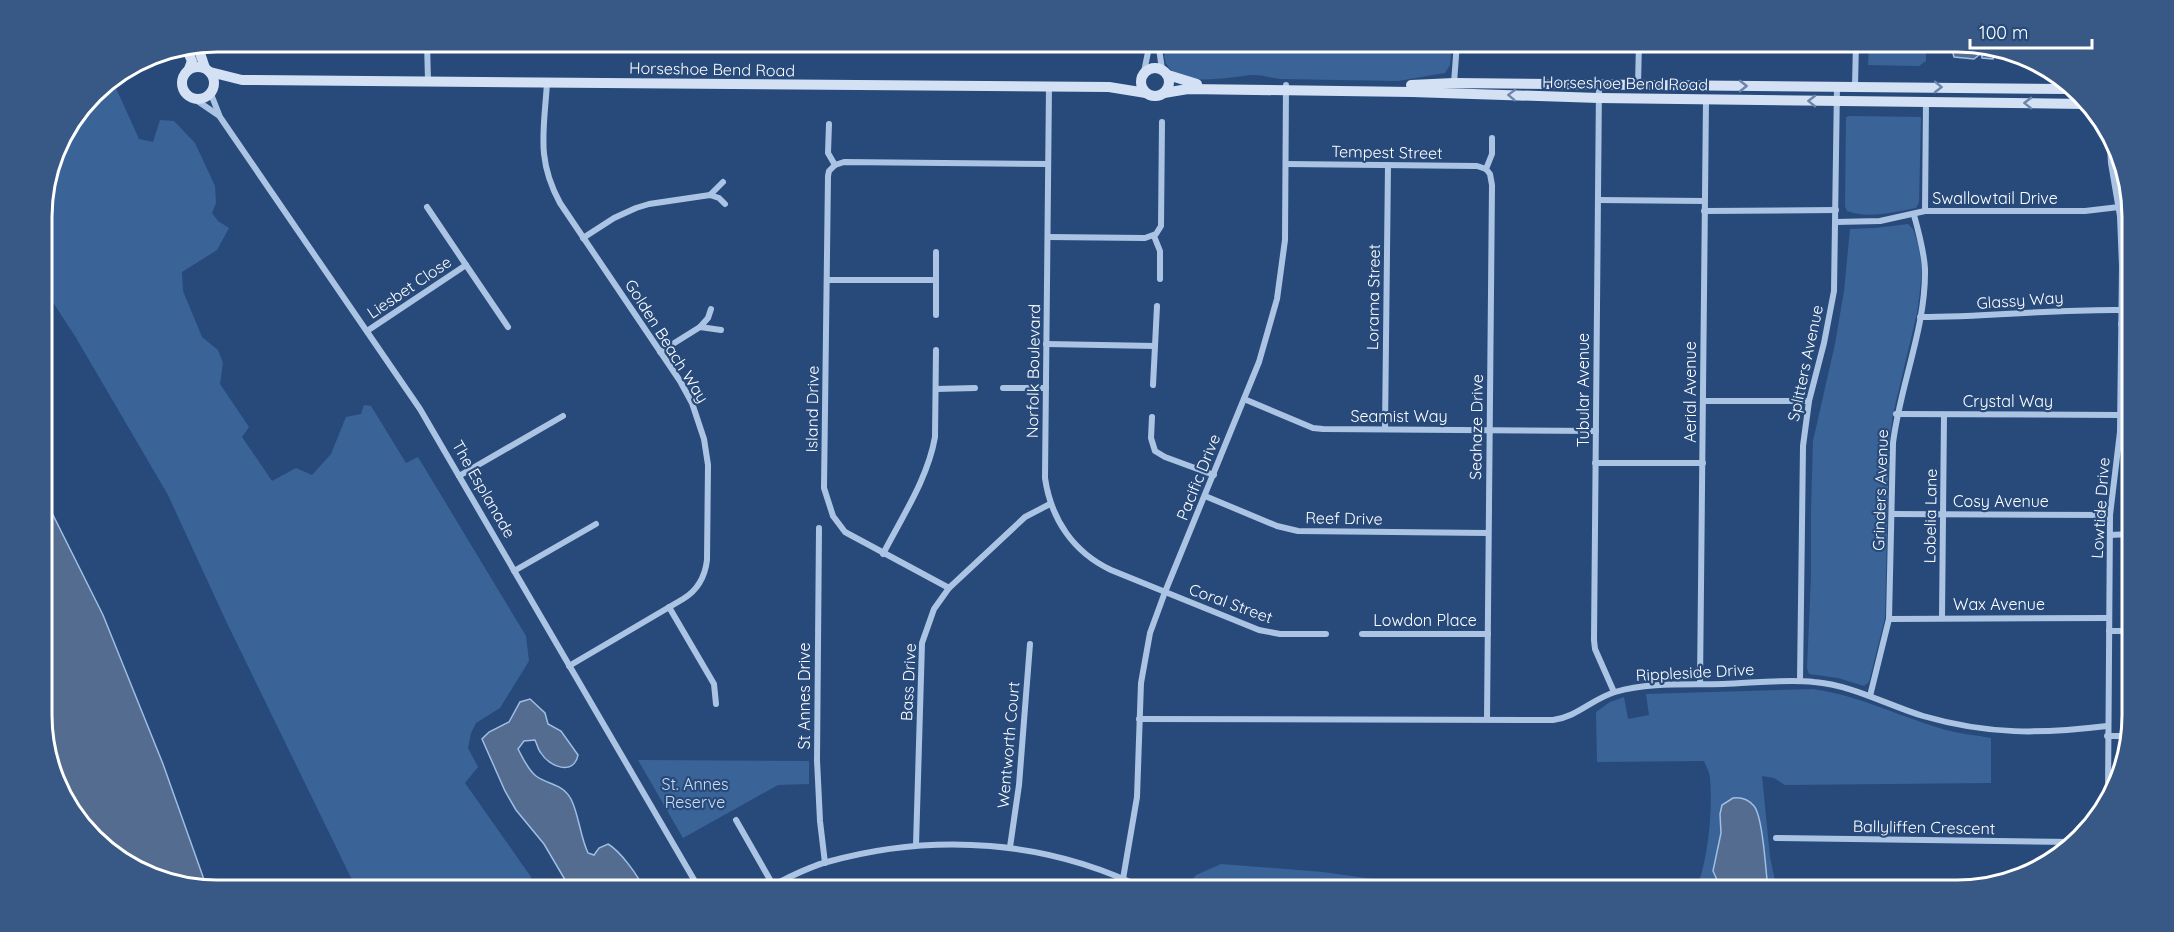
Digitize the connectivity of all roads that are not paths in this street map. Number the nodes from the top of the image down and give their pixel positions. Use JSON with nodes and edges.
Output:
{"nodes":[{"id":1,"x":1148,"y":52,"type":"edge"},
{"id":2,"x":1160,"y":52,"type":"edge"},
{"id":3,"x":1456,"y":52,"type":"edge"},
{"id":4,"x":1639,"y":52,"type":"edge"},
{"id":5,"x":1856,"y":52,"type":"edge"},
{"id":6,"x":427,"y":53,"type":"edge"},
{"id":7,"x":200,"y":54,"type":"edge"},
{"id":8,"x":189,"y":56,"type":"edge"},
{"id":9,"x":189,"y":69,"type":"junction"},
{"id":10,"x":207,"y":70,"type":"junction"},
{"id":11,"x":1165,"y":72,"type":"junction"},
{"id":12,"x":1143,"y":73,"type":"junction"},
{"id":13,"x":242,"y":80,"type":"junction"},
{"id":14,"x":428,"y":81,"type":"junction"},
{"id":15,"x":547,"y":83,"type":"junction"},
{"id":16,"x":1599,"y":85,"type":"junction"},
{"id":17,"x":1638,"y":85,"type":"junction"},
{"id":18,"x":1837,"y":86,"type":"junction"},
{"id":19,"x":1855,"y":86,"type":"junction"},
{"id":20,"x":1050,"y":87,"type":"junction"},
{"id":21,"x":1109,"y":87,"type":"junction"},
{"id":22,"x":1286,"y":88,"type":"junction"},
{"id":23,"x":1453,"y":88,"type":"junction"},
{"id":24,"x":2059,"y":89,"type":"edge"},
{"id":25,"x":212,"y":90,"type":"junction"},
{"id":26,"x":1146,"y":93,"type":"junction"},
{"id":27,"x":1164,"y":93,"type":"junction"},
{"id":28,"x":1599,"y":98,"type":"junction"},
{"id":29,"x":1706,"y":99,"type":"junction"},
{"id":30,"x":196,"y":100,"type":"junction"},
{"id":31,"x":1837,"y":101,"type":"junction"},
{"id":32,"x":1926,"y":102,"type":"junction"},
{"id":33,"x":2076,"y":104,"type":"edge"},
{"id":34,"x":220,"y":117,"type":"junction"},
{"id":35,"x":1162,"y":122,"type":"dead end"},
{"id":36,"x":829,"y":124,"type":"dead end"},
{"id":37,"x":1492,"y":138,"type":"dead end"},
{"id":38,"x":2111,"y":160,"type":"edge"},
{"id":39,"x":1048,"y":164,"type":"junction"},
{"id":40,"x":1286,"y":164,"type":"junction"},
{"id":41,"x":836,"y":165,"type":"junction"},
{"id":42,"x":1388,"y":165,"type":"junction"},
{"id":43,"x":1486,"y":169,"type":"junction"},
{"id":44,"x":723,"y":182,"type":"dead end"},
{"id":45,"x":2117,"y":182,"type":"edge"},
{"id":46,"x":711,"y":195,"type":"junction"},
{"id":47,"x":2117,"y":195,"type":"junction"},
{"id":48,"x":1598,"y":200,"type":"junction"},
{"id":49,"x":1704,"y":201,"type":"junction"},
{"id":50,"x":725,"y":204,"type":"dead end"},
{"id":51,"x":426,"y":207,"type":"dead end"},
{"id":52,"x":2119,"y":207,"type":"junction"},
{"id":53,"x":1836,"y":210,"type":"junction"},
{"id":54,"x":1704,"y":211,"type":"junction"},
{"id":55,"x":1925,"y":211,"type":"junction"},
{"id":56,"x":1914,"y":214,"type":"junction"},
{"id":57,"x":2120,"y":216,"type":"joint"},
{"id":58,"x":1836,"y":222,"type":"junction"},
{"id":59,"x":1154,"y":236,"type":"junction"},
{"id":60,"x":1048,"y":237,"type":"junction"},
{"id":61,"x":583,"y":238,"type":"junction"},
{"id":62,"x":936,"y":252,"type":"dead end"},
{"id":63,"x":466,"y":265,"type":"junction"},
{"id":64,"x":1160,"y":279,"type":"dead end"},
{"id":65,"x":827,"y":280,"type":"junction"},
{"id":66,"x":936,"y":280,"type":"junction"},
{"id":67,"x":1157,"y":306,"type":"dead end"},
{"id":68,"x":711,"y":309,"type":"dead end"},
{"id":69,"x":2121,"y":310,"type":"junction"},
{"id":70,"x":936,"y":315,"type":"dead end"},
{"id":71,"x":1920,"y":317,"type":"junction"},
{"id":72,"x":2121,"y":324,"type":"joint"},
{"id":73,"x":508,"y":327,"type":"dead end"},
{"id":74,"x":700,"y":327,"type":"junction"},
{"id":75,"x":720,"y":330,"type":"dead end"},
{"id":76,"x":367,"y":331,"type":"junction"},
{"id":77,"x":1046,"y":344,"type":"junction"},
{"id":78,"x":1155,"y":346,"type":"junction"},
{"id":79,"x":936,"y":350,"type":"dead end"},
{"id":80,"x":660,"y":352,"type":"junction"},
{"id":81,"x":1153,"y":385,"type":"dead end"},
{"id":82,"x":975,"y":388,"type":"dead end"},
{"id":83,"x":1003,"y":388,"type":"dead end"},
{"id":84,"x":1046,"y":388,"type":"junction"},
{"id":85,"x":936,"y":389,"type":"junction"},
{"id":86,"x":1244,"y":399,"type":"junction"},
{"id":87,"x":1704,"y":401,"type":"junction"},
{"id":88,"x":1809,"y":401,"type":"junction"},
{"id":89,"x":1896,"y":414,"type":"junction"},
{"id":90,"x":1944,"y":415,"type":"junction"},
{"id":91,"x":2120,"y":415,"type":"junction"},
{"id":92,"x":563,"y":416,"type":"dead end"},
{"id":93,"x":1152,"y":417,"type":"dead end"},
{"id":94,"x":1385,"y":429,"type":"junction"},
{"id":95,"x":1490,"y":431,"type":"junction"},
{"id":96,"x":1596,"y":431,"type":"junction"},
{"id":97,"x":2120,"y":432,"type":"joint"},
{"id":98,"x":1703,"y":463,"type":"junction"},
{"id":99,"x":1595,"y":464,"type":"junction"},
{"id":100,"x":1214,"y":475,"type":"junction"},
{"id":101,"x":459,"y":476,"type":"junction"},
{"id":102,"x":1205,"y":496,"type":"junction"},
{"id":103,"x":1050,"y":504,"type":"junction"},
{"id":104,"x":1892,"y":514,"type":"junction"},
{"id":105,"x":1943,"y":514,"type":"junction"},
{"id":106,"x":2110,"y":515,"type":"junction"},
{"id":107,"x":596,"y":524,"type":"dead end"},
{"id":108,"x":819,"y":528,"type":"dead end"},
{"id":109,"x":1488,"y":533,"type":"junction"},
{"id":110,"x":2122,"y":534,"type":"edge"},
{"id":111,"x":2110,"y":535,"type":"junction"},
{"id":112,"x":883,"y":554,"type":"junction"},
{"id":113,"x":514,"y":571,"type":"junction"},
{"id":114,"x":949,"y":588,"type":"junction"},
{"id":115,"x":1165,"y":592,"type":"junction"},
{"id":116,"x":669,"y":607,"type":"junction"},
{"id":117,"x":1942,"y":618,"type":"junction"},
{"id":118,"x":2109,"y":618,"type":"junction"},
{"id":119,"x":1889,"y":619,"type":"junction"},
{"id":120,"x":2109,"y":631,"type":"junction"},
{"id":121,"x":2122,"y":631,"type":"edge"},
{"id":122,"x":1326,"y":634,"type":"dead end"},
{"id":123,"x":1362,"y":634,"type":"dead end"},
{"id":124,"x":1488,"y":634,"type":"junction"},
{"id":125,"x":1030,"y":644,"type":"dead end"},
{"id":126,"x":569,"y":666,"type":"junction"},
{"id":127,"x":1800,"y":681,"type":"junction"},
{"id":128,"x":1700,"y":684,"type":"junction"},
{"id":129,"x":1614,"y":692,"type":"junction"},
{"id":130,"x":1870,"y":696,"type":"junction"},
{"id":131,"x":716,"y":704,"type":"dead end"},
{"id":132,"x":1139,"y":719,"type":"junction"},
{"id":133,"x":1487,"y":719,"type":"junction"},
{"id":134,"x":2107,"y":726,"type":"junction"},
{"id":135,"x":2120,"y":735,"type":"edge"},
{"id":136,"x":2107,"y":736,"type":"junction"},
{"id":137,"x":2108,"y":779,"type":"edge"},
{"id":138,"x":736,"y":820,"type":"dead end"},
{"id":139,"x":1776,"y":838,"type":"dead end"},
{"id":140,"x":2061,"y":842,"type":"edge"},
{"id":141,"x":916,"y":845,"type":"junction"},
{"id":142,"x":1010,"y":847,"type":"junction"},
{"id":143,"x":825,"y":863,"type":"junction"},
{"id":144,"x":1123,"y":879,"type":"joint"},
{"id":145,"x":694,"y":880,"type":"edge"},
{"id":146,"x":767,"y":880,"type":"edge"},
{"id":147,"x":787,"y":880,"type":"edge"}],
"edges":[{"from":1,"to":12,"type":"street"},
{"from":2,"to":11,"type":"street"},
{"from":3,"to":23,"type":"street"},
{"from":4,"to":17,"type":"street"},
{"from":5,"to":19,"type":"street"},
{"from":6,"to":14,"type":"street"},
{"from":7,"to":10,"type":"street"},
{"from":8,"to":9,"type":"street"},
{"from":9,"to":10,"type":"street"},
{"from":9,"to":30,"type":"street"},
{"from":10,"to":13,"type":"street","name":"Horseshoe Bend Road"},
{"from":10,"to":25,"type":"street"},
{"from":11,"to":12,"type":"street"},
{"from":11,"to":22,"type":"street","name":"Horseshoe Bend Road"},
{"from":11,"to":27,"type":"street"},
{"from":12,"to":21,"type":"street","name":"Horseshoe Bend Road"},
{"from":12,"to":26,"type":"street"},
{"from":13,"to":14,"type":"street","name":"Horseshoe Bend Road"},
{"from":13,"to":25,"type":"street","name":"Horseshoe Bend Road"},
{"from":14,"to":15,"type":"street","name":"Horseshoe Bend Road"},
{"from":15,"to":20,"type":"street","name":"Horseshoe Bend Road"},
{"from":15,"to":61,"type":"street","name":"Golden Beach Way"},
{"from":16,"to":17,"type":"street","name":"Horseshoe Bend Road"},
{"from":16,"to":23,"type":"street","name":"Horseshoe Bend Road"},
{"from":16,"to":28,"type":"street","name":"Tubular Avenue"},
{"from":17,"to":18,"type":"street","name":"Horseshoe Bend Road","one_way":true},
{"from":18,"to":19,"type":"street","name":"Horseshoe Bend Road"},
{"from":18,"to":31,"type":"street","name":"Splitters Avenue"},
{"from":19,"to":24,"type":"street","name":"Horseshoe Bend Road","one_way":true},
{"from":20,"to":21,"type":"street","name":"Horseshoe Bend Road"},
{"from":20,"to":39,"type":"street","name":"Norfolk Boulevard"},
{"from":21,"to":26,"type":"street","name":"Horseshoe Bend Road"},
{"from":22,"to":23,"type":"street","name":"Horseshoe Bend Road"},
{"from":22,"to":27,"type":"street","name":"Horseshoe Bend Road"},
{"from":22,"to":40,"type":"street","name":"Pacific Drive"},
{"from":28,"to":23,"type":"street","name":"Horseshoe Bend Road","one_way":true},
{"from":25,"to":30,"type":"street"},
{"from":25,"to":34,"type":"street","name":"The Esplanade"},
{"from":26,"to":27,"type":"street"},
{"from":28,"to":29,"type":"street","name":"Horseshoe Bend Road"},
{"from":28,"to":48,"type":"street","name":"Tubular Avenue"},
{"from":31,"to":29,"type":"street","name":"Horseshoe Bend Road","one_way":true},
{"from":29,"to":49,"type":"street","name":"Aerial Avenue"},
{"from":30,"to":34,"type":"street","name":"The Esplanade"},
{"from":31,"to":32,"type":"street","name":"Horseshoe Bend Road"},
{"from":31,"to":53,"type":"street","name":"Splitters Avenue"},
{"from":33,"to":32,"type":"street","name":"Horseshoe Bend Road","one_way":true},
{"from":32,"to":55,"type":"street"},
{"from":34,"to":76,"type":"street","name":"The Esplanade"},
{"from":35,"to":59,"type":"street"},
{"from":36,"to":41,"type":"street"},
{"from":37,"to":43,"type":"street","name":"Seahaze Drive"},
{"from":38,"to":47,"type":"street","name":"Lowtide Drive"},
{"from":39,"to":41,"type":"street"},
{"from":39,"to":60,"type":"street","name":"Norfolk Boulevard"},
{"from":40,"to":42,"type":"street","name":"Tempest Street"},
{"from":40,"to":86,"type":"street","name":"Pacific Drive"},
{"from":41,"to":65,"type":"street","name":"Island Drive"},
{"from":42,"to":43,"type":"street","name":"Tempest Street"},
{"from":42,"to":94,"type":"street","name":"Lorama Street"},
{"from":43,"to":95,"type":"street","name":"Seahaze Drive"},
{"from":44,"to":46,"type":"street"},
{"from":45,"to":47,"type":"street","name":"Lowtide Drive"},
{"from":46,"to":50,"type":"street"},
{"from":46,"to":61,"type":"street"},
{"from":47,"to":52,"type":"street","name":"Lowtide Drive"},
{"from":48,"to":49,"type":"street"},
{"from":48,"to":96,"type":"street","name":"Tubular Avenue"},
{"from":49,"to":54,"type":"street","name":"Aerial Avenue"},
{"from":51,"to":63,"type":"street","name":"Liesbet Close"},
{"from":52,"to":55,"type":"street","name":"Swallowtail Drive"},
{"from":52,"to":57,"type":"street","name":"Lowtide Drive"},
{"from":53,"to":54,"type":"street"},
{"from":53,"to":58,"type":"street","name":"Splitters Avenue"},
{"from":54,"to":87,"type":"street","name":"Aerial Avenue"},
{"from":55,"to":56,"type":"street","name":"Swallowtail Drive"},
{"from":56,"to":58,"type":"street","name":"Swallowtail Drive"},
{"from":56,"to":71,"type":"street","name":"Grinders Avenue"},
{"from":57,"to":69,"type":"street","name":"Lowtide Drive"},
{"from":58,"to":88,"type":"street","name":"Splitters Avenue"},
{"from":59,"to":60,"type":"street"},
{"from":59,"to":64,"type":"street"},
{"from":60,"to":77,"type":"street","name":"Norfolk Boulevard"},
{"from":61,"to":80,"type":"street","name":"Golden Beach Way"},
{"from":62,"to":66,"type":"street"},
{"from":63,"to":73,"type":"street","name":"Liesbet Close"},
{"from":63,"to":76,"type":"street","name":"Liesbet Close"},
{"from":65,"to":66,"type":"street"},
{"from":65,"to":112,"type":"street","name":"Island Drive"},
{"from":66,"to":70,"type":"street"},
{"from":67,"to":78,"type":"street"},
{"from":68,"to":74,"type":"street"},
{"from":69,"to":71,"type":"street","name":"Glassy Way"},
{"from":69,"to":72,"type":"street","name":"Lowtide Drive"},
{"from":71,"to":89,"type":"street","name":"Grinders Avenue"},
{"from":72,"to":91,"type":"street","name":"Lowtide Drive"},
{"from":74,"to":75,"type":"street"},
{"from":74,"to":80,"type":"street"},
{"from":76,"to":101,"type":"street","name":"The Esplanade"},
{"from":77,"to":78,"type":"street"},
{"from":77,"to":84,"type":"street","name":"Norfolk Boulevard"},
{"from":78,"to":81,"type":"street"},
{"from":79,"to":85,"type":"street"},
{"from":80,"to":116,"type":"street","name":"Golden Beach Way"},
{"from":82,"to":85,"type":"street"},
{"from":83,"to":84,"type":"street"},
{"from":84,"to":103,"type":"street","name":"Norfolk Boulevard"},
{"from":85,"to":112,"type":"street"},
{"from":86,"to":94,"type":"street","name":"Seamist Way"},
{"from":86,"to":100,"type":"street","name":"Pacific Drive"},
{"from":87,"to":88,"type":"street"},
{"from":87,"to":98,"type":"street","name":"Aerial Avenue"},
{"from":88,"to":127,"type":"street","name":"Splitters Avenue"},
{"from":89,"to":90,"type":"street","name":"Crystal Way"},
{"from":89,"to":104,"type":"street","name":"Grinders Avenue"},
{"from":90,"to":91,"type":"street","name":"Crystal Way"},
{"from":90,"to":105,"type":"street","name":"Lobelia Lane"},
{"from":91,"to":97,"type":"street","name":"Lowtide Drive"},
{"from":92,"to":101,"type":"street"},
{"from":93,"to":100,"type":"street"},
{"from":94,"to":95,"type":"street","name":"Seamist Way"},
{"from":95,"to":96,"type":"street","name":"Seamist Way"},
{"from":95,"to":109,"type":"street","name":"Seahaze Drive"},
{"from":96,"to":99,"type":"street","name":"Tubular Avenue"},
{"from":97,"to":106,"type":"street","name":"Lowtide Drive"},
{"from":98,"to":99,"type":"street"},
{"from":98,"to":128,"type":"street","name":"Aerial Avenue"},
{"from":99,"to":129,"type":"street","name":"Tubular Avenue"},
{"from":100,"to":102,"type":"street","name":"Pacific Drive"},
{"from":101,"to":113,"type":"street","name":"The Esplanade"},
{"from":102,"to":109,"type":"street","name":"Reef Drive"},
{"from":102,"to":115,"type":"street","name":"Pacific Drive"},
{"from":103,"to":114,"type":"street","name":"Bass Drive"},
{"from":103,"to":115,"type":"street","name":"Norfolk Boulevard"},
{"from":104,"to":105,"type":"street","name":"Cosy Avenue"},
{"from":104,"to":119,"type":"street","name":"Grinders Avenue"},
{"from":105,"to":106,"type":"street","name":"Cosy Avenue"},
{"from":105,"to":117,"type":"street","name":"Lobelia Lane"},
{"from":106,"to":111,"type":"street","name":"Lowtide Drive"},
{"from":107,"to":113,"type":"street"},
{"from":108,"to":143,"type":"street","name":"St Annes Drive"},
{"from":109,"to":124,"type":"street","name":"Seahaze Drive"},
{"from":110,"to":111,"type":"street"},
{"from":111,"to":118,"type":"street","name":"Lowtide Drive"},
{"from":112,"to":114,"type":"street","name":"Island Drive"},
{"from":113,"to":126,"type":"street","name":"The Esplanade"},
{"from":114,"to":141,"type":"street","name":"Bass Drive"},
{"from":115,"to":122,"type":"street","name":"Coral Street"},
{"from":115,"to":132,"type":"street","name":"Pacific Drive"},
{"from":116,"to":126,"type":"street","name":"Golden Beach Way"},
{"from":116,"to":131,"type":"street"},
{"from":117,"to":118,"type":"street","name":"Wax Avenue"},
{"from":117,"to":119,"type":"street","name":"Wax Avenue"},
{"from":118,"to":120,"type":"street","name":"Lowtide Drive"},
{"from":119,"to":130,"type":"street","name":"Grinders Avenue"},
{"from":120,"to":121,"type":"street"},
{"from":120,"to":134,"type":"street","name":"Lowtide Drive"},
{"from":123,"to":124,"type":"street","name":"Lowdon Place"},
{"from":124,"to":133,"type":"street","name":"Seahaze Drive"},
{"from":125,"to":142,"type":"street","name":"Wentworth Court"},
{"from":126,"to":145,"type":"street","name":"The Esplanade"},
{"from":127,"to":128,"type":"street","name":"Rippleside Drive"},
{"from":127,"to":130,"type":"street","name":"Rippleside Drive"},
{"from":128,"to":129,"type":"street","name":"Rippleside Drive"},
{"from":129,"to":133,"type":"street","name":"Rippleside Drive"},
{"from":130,"to":134,"type":"street","name":"Rippleside Drive"},
{"from":132,"to":133,"type":"street","name":"Rippleside Drive"},
{"from":132,"to":144,"type":"street","name":"Pacific Drive"},
{"from":134,"to":136,"type":"street","name":"Lowtide Drive"},
{"from":135,"to":136,"type":"street"},
{"from":136,"to":137,"type":"street","name":"Lowtide Drive"},
{"from":138,"to":146,"type":"street"},
{"from":139,"to":140,"type":"street","name":"Ballyliffen Crescent"},
{"from":141,"to":142,"type":"street"},
{"from":141,"to":143,"type":"street"},
{"from":142,"to":144,"type":"street"},
{"from":143,"to":147,"type":"street"}]}
